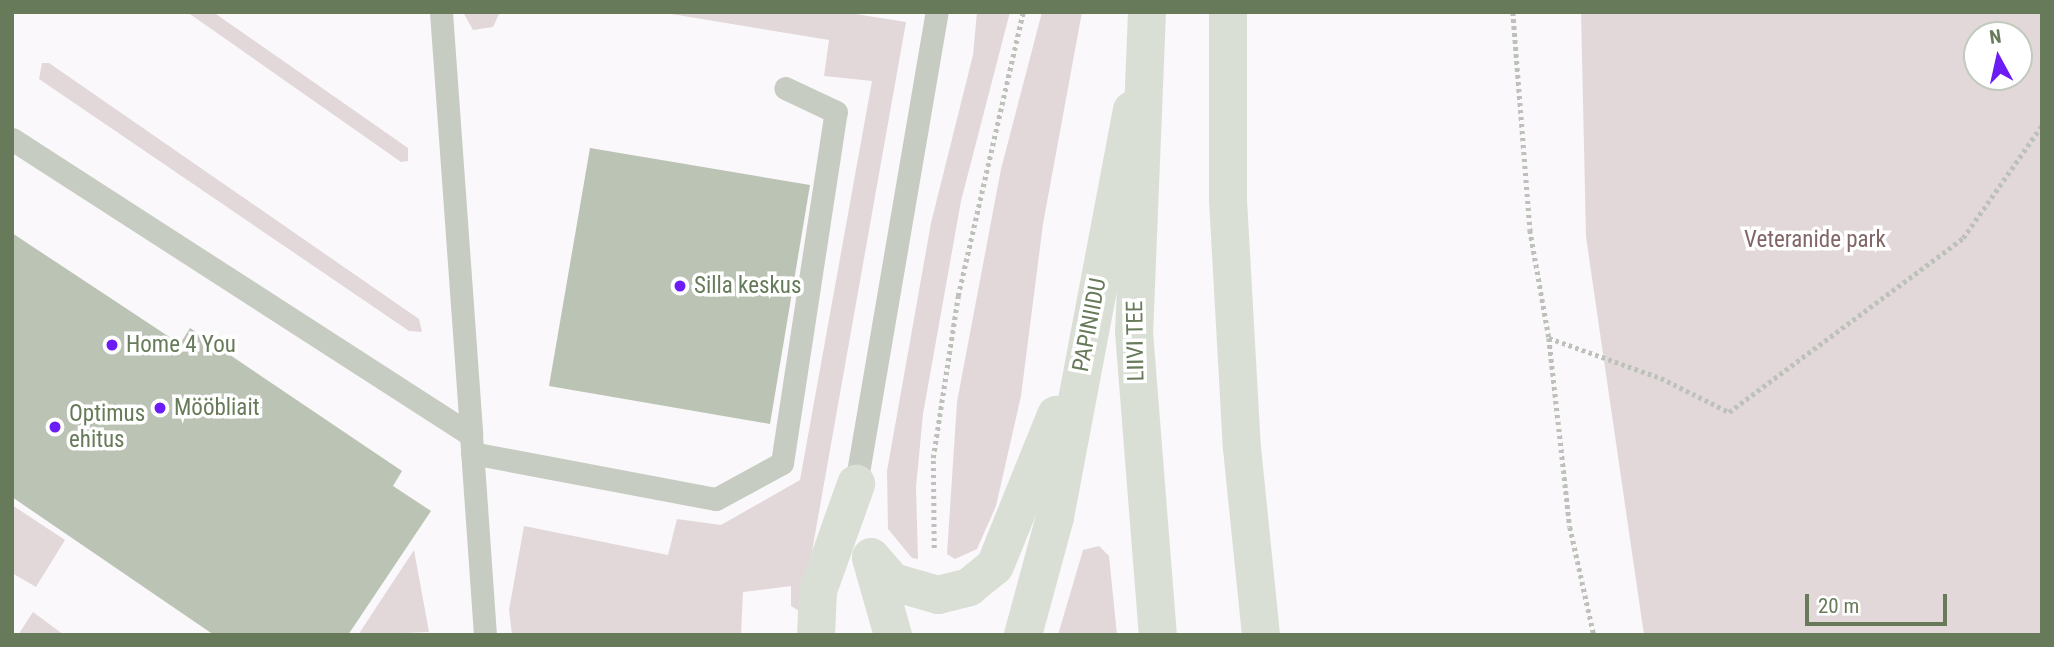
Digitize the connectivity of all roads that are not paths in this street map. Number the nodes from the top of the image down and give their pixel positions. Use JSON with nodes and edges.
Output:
{"nodes":[{"id":1,"x":441,"y":12,"type":"edge"},
{"id":2,"x":937,"y":12,"type":"edge"},
{"id":3,"x":1228,"y":12,"type":"edge"},
{"id":4,"x":1146,"y":29,"type":"edge"},
{"id":5,"x":785,"y":88,"type":"dead end"},
{"id":6,"x":12,"y":139,"type":"edge"},
{"id":7,"x":1086,"y":342,"type":"junction"},
{"id":8,"x":471,"y":444,"type":"junction"},
{"id":9,"x":856,"y":484,"type":"junction"},
{"id":10,"x":870,"y":557,"type":"junction"},
{"id":11,"x":485,"y":635,"type":"edge"},
{"id":12,"x":816,"y":635,"type":"edge"},
{"id":13,"x":893,"y":635,"type":"edge"},
{"id":14,"x":1023,"y":635,"type":"edge"},
{"id":15,"x":1157,"y":635,"type":"edge"},
{"id":16,"x":1261,"y":635,"type":"edge"}],
"edges":[{"from":1,"to":8,"type":"lane"},
{"from":2,"to":9,"type":"lane"},
{"from":3,"to":16,"type":"main road"},
{"from":4,"to":7,"type":"main road","name":"PAPINIIDU"},
{"from":4,"to":15,"type":"main road","name":"LIIVI TEE"},
{"from":5,"to":8,"type":"lane"},
{"from":6,"to":8,"type":"lane"},
{"from":7,"to":10,"type":"main road"},
{"from":7,"to":14,"type":"main road","name":"PAPINIIDU"},
{"from":8,"to":11,"type":"lane"},
{"from":9,"to":10,"type":"main road"},
{"from":9,"to":12,"type":"main road"},
{"from":10,"to":13,"type":"main road"}]}
